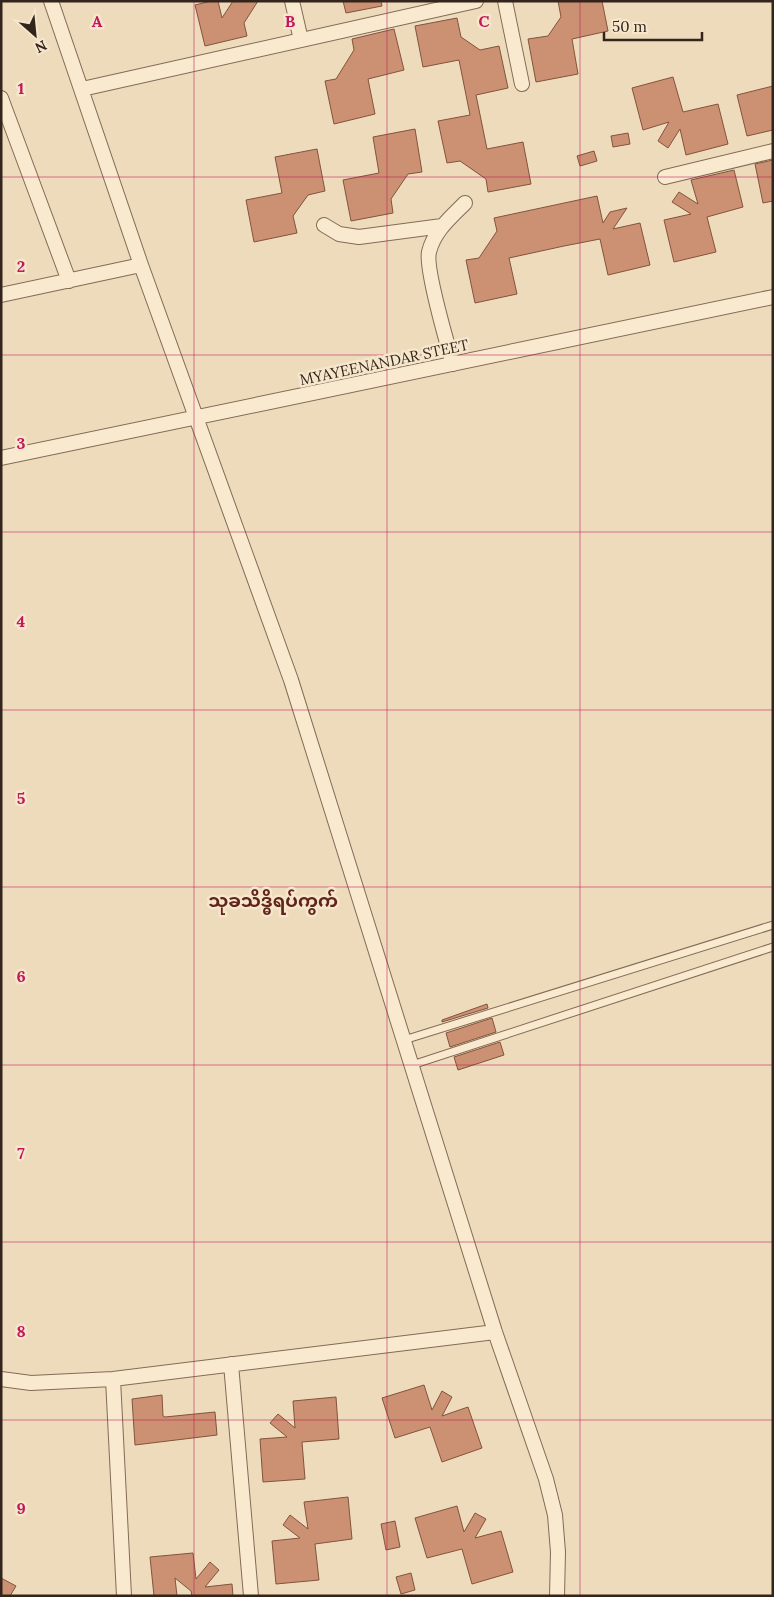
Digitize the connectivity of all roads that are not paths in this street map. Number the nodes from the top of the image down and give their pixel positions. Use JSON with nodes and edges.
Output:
{"nodes":[{"id":1,"x":51,"y":1,"type":"edge"},
{"id":2,"x":292,"y":1,"type":"edge"},
{"id":3,"x":476,"y":1,"type":"edge"},
{"id":4,"x":505,"y":1,"type":"edge"},
{"id":5,"x":301,"y":40,"type":"junction"},
{"id":6,"x":522,"y":84,"type":"dead end"},
{"id":7,"x":82,"y":89,"type":"junction"},
{"id":8,"x":1,"y":98,"type":"edge"},
{"id":9,"x":773,"y":151,"type":"edge"},
{"id":10,"x":665,"y":177,"type":"dead end"},
{"id":11,"x":465,"y":203,"type":"dead end"},
{"id":12,"x":324,"y":224,"type":"dead end"},
{"id":13,"x":442,"y":226,"type":"junction"},
{"id":14,"x":141,"y":265,"type":"junction"},
{"id":15,"x":69,"y":281,"type":"junction"},
{"id":16,"x":1,"y":295,"type":"edge"},
{"id":17,"x":773,"y":297,"type":"edge"},
{"id":18,"x":453,"y":364,"type":"junction"},
{"id":19,"x":197,"y":417,"type":"junction"},
{"id":20,"x":1,"y":458,"type":"edge"},
{"id":21,"x":773,"y":925,"type":"edge"},
{"id":22,"x":773,"y":948,"type":"edge"},
{"id":23,"x":404,"y":1040,"type":"junction"},
{"id":24,"x":412,"y":1065,"type":"junction"},
{"id":25,"x":495,"y":1332,"type":"junction"},
{"id":26,"x":231,"y":1364,"type":"junction"},
{"id":27,"x":1,"y":1379,"type":"edge"},
{"id":28,"x":113,"y":1379,"type":"junction"},
{"id":29,"x":124,"y":1596,"type":"edge"},
{"id":30,"x":252,"y":1596,"type":"edge"},
{"id":31,"x":557,"y":1596,"type":"edge"}],
"edges":[{"from":1,"to":7,"type":"street"},
{"from":2,"to":5,"type":"street"},
{"from":3,"to":5,"type":"street"},
{"from":4,"to":6,"type":"street"},
{"from":5,"to":7,"type":"street"},
{"from":7,"to":14,"type":"street"},
{"from":8,"to":15,"type":"street"},
{"from":9,"to":10,"type":"street"},
{"from":11,"to":13,"type":"street"},
{"from":12,"to":13,"type":"street"},
{"from":13,"to":18,"type":"street"},
{"from":14,"to":15,"type":"street"},
{"from":14,"to":19,"type":"street"},
{"from":15,"to":16,"type":"street"},
{"from":17,"to":18,"type":"street","name":"MYAYEENANDAR STEET"},
{"from":18,"to":19,"type":"street","name":"MYAYEENANDAR STEET"},
{"from":19,"to":20,"type":"street","name":"MYAYEENANDAR STEET"},
{"from":19,"to":23,"type":"street"},
{"from":21,"to":23,"type":"lane"},
{"from":22,"to":24,"type":"lane"},
{"from":23,"to":24,"type":"street"},
{"from":24,"to":25,"type":"street"},
{"from":25,"to":26,"type":"street"},
{"from":25,"to":31,"type":"street"},
{"from":26,"to":28,"type":"street"},
{"from":26,"to":30,"type":"street"},
{"from":27,"to":28,"type":"street"},
{"from":28,"to":29,"type":"street"}]}
